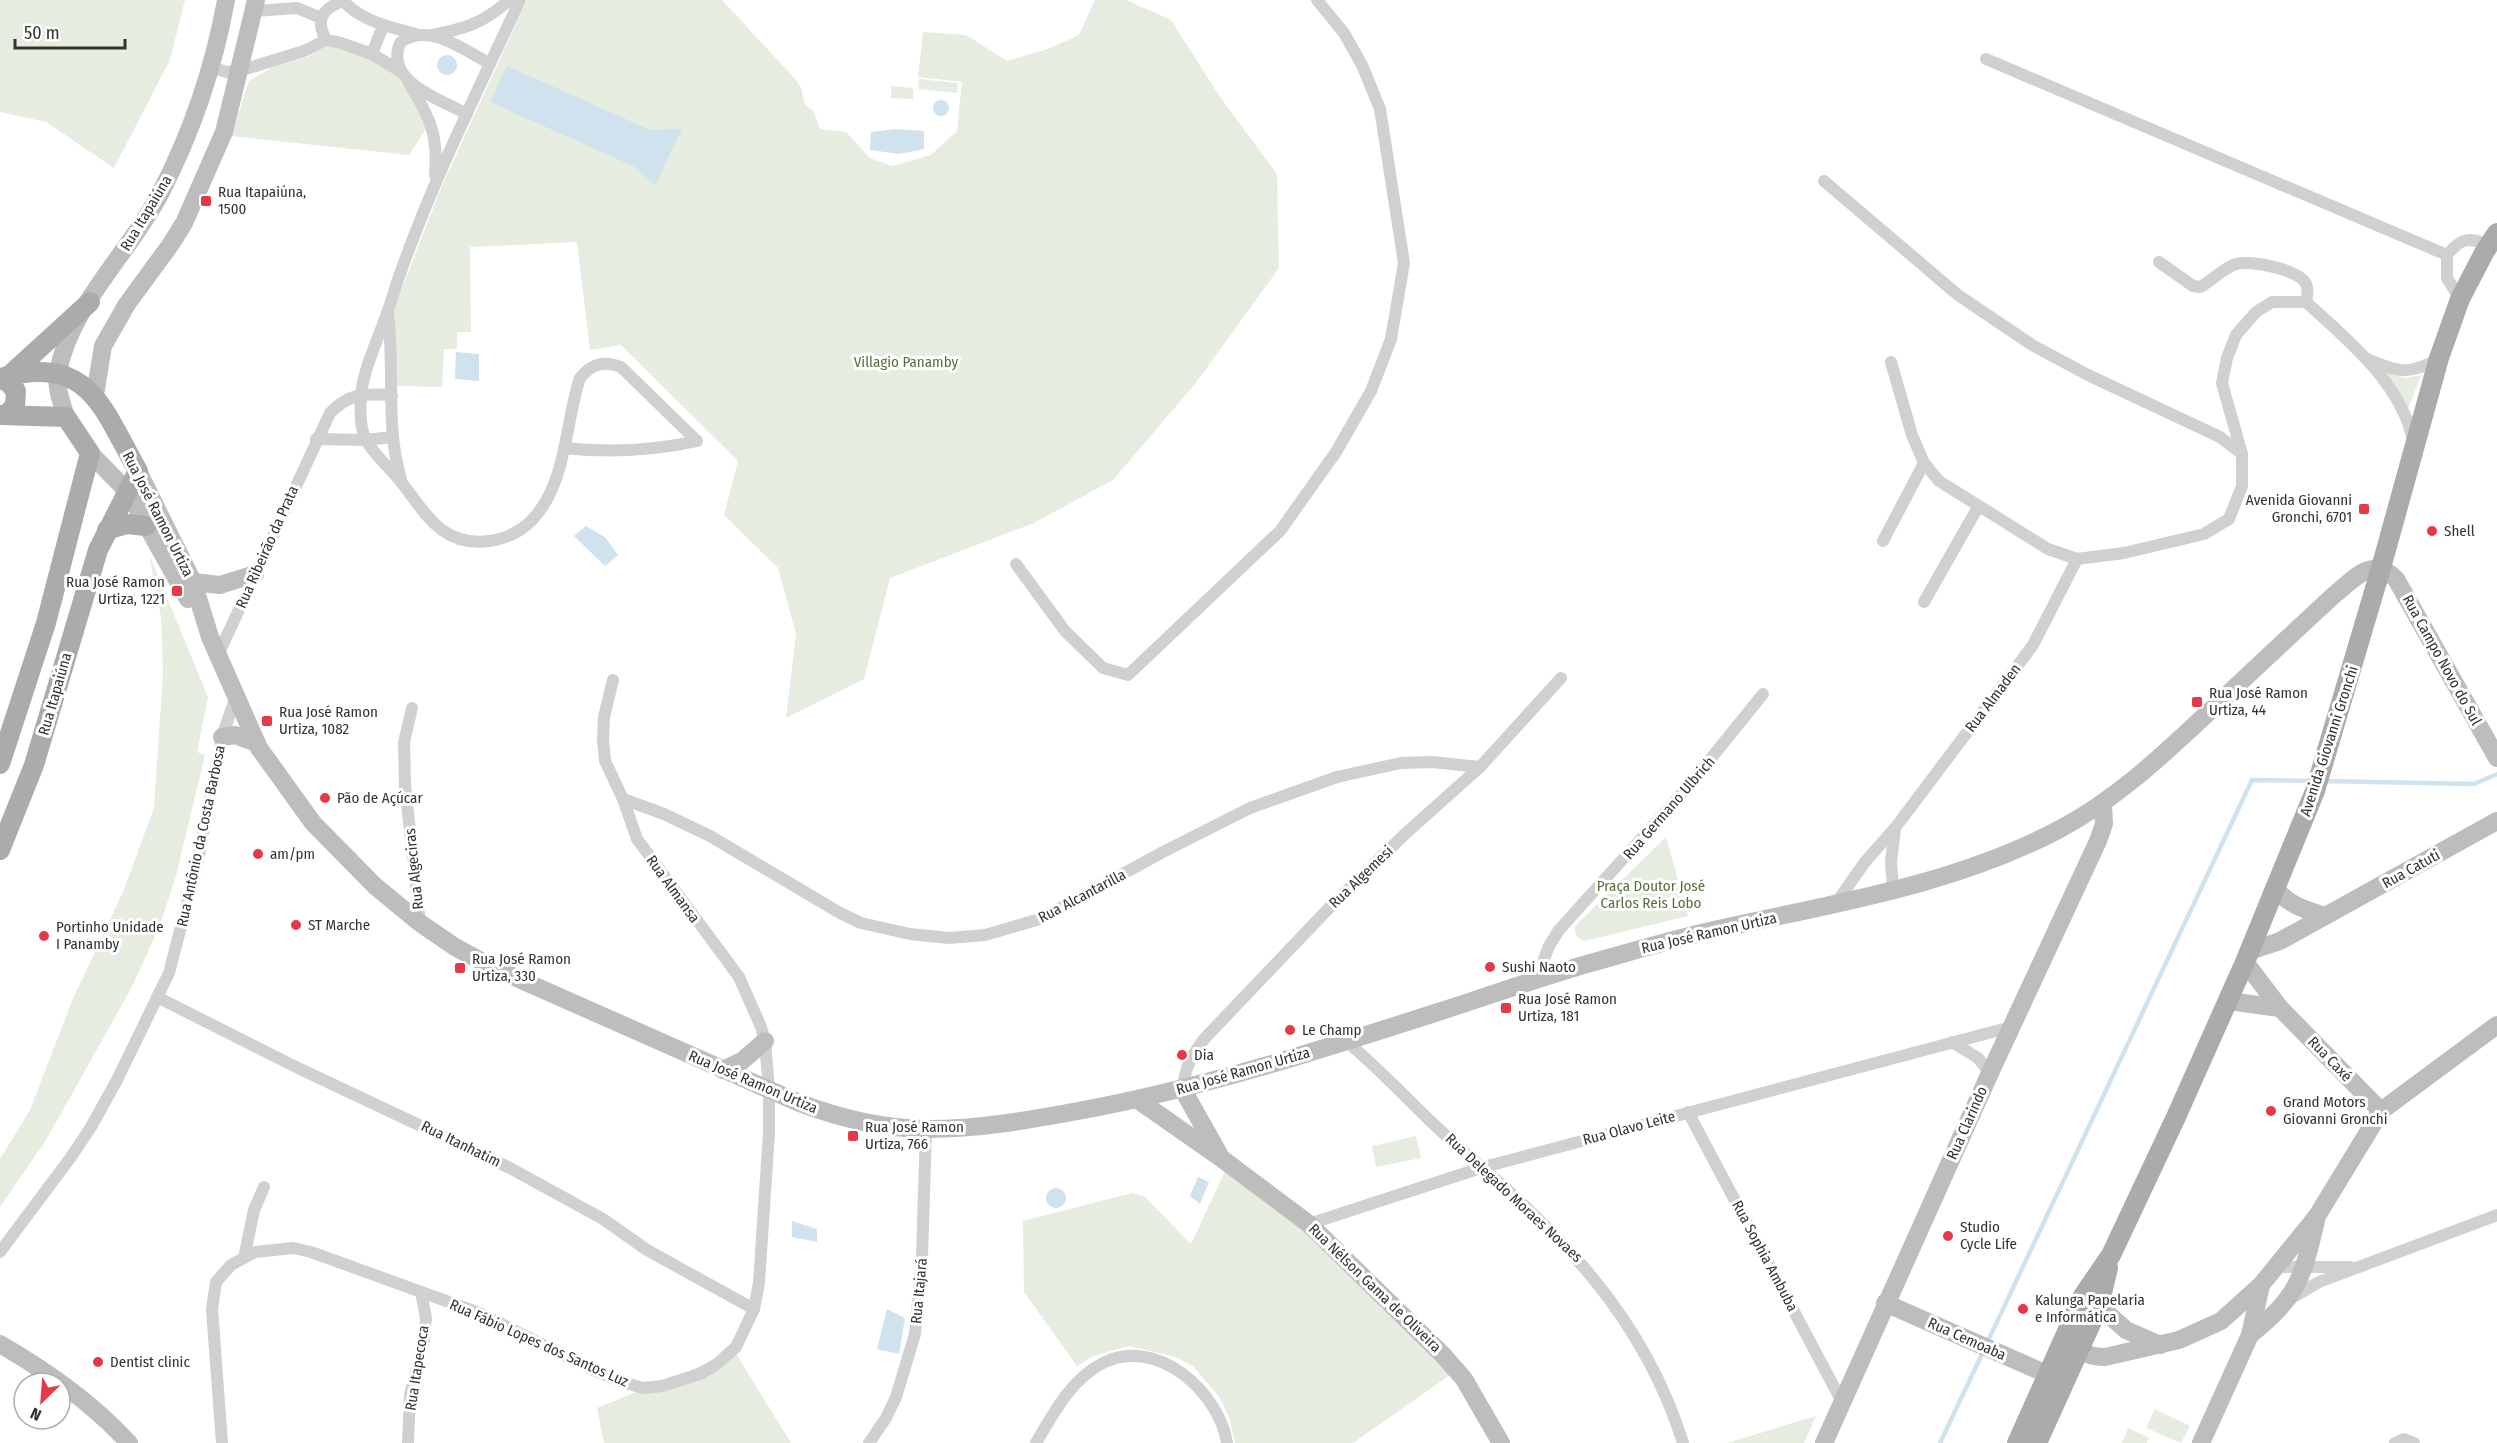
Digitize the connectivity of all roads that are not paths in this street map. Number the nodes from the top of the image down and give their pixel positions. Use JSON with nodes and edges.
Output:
{"nodes":[{"id":1,"x":226,"y":0,"type":"edge"},
{"id":2,"x":508,"y":0,"type":"edge"},
{"id":3,"x":520,"y":0,"type":"edge"},
{"id":4,"x":1317,"y":0,"type":"edge"},
{"id":5,"x":343,"y":1,"type":"edge"},
{"id":6,"x":284,"y":4,"type":"edge"},
{"id":7,"x":255,"y":5,"type":"edge"},
{"id":8,"x":321,"y":18,"type":"junction"},
{"id":9,"x":383,"y":26,"type":"junction"},
{"id":10,"x":416,"y":34,"type":"junction"},
{"id":11,"x":429,"y":35,"type":"junction"},
{"id":12,"x":326,"y":40,"type":"junction"},
{"id":13,"x":372,"y":54,"type":"junction"},
{"id":14,"x":1986,"y":59,"type":"dead end"},
{"id":15,"x":490,"y":64,"type":"junction"},
{"id":16,"x":210,"y":67,"type":"junction"},
{"id":17,"x":239,"y":71,"type":"junction"},
{"id":18,"x":399,"y":71,"type":"junction"},
{"id":19,"x":408,"y":82,"type":"junction"},
{"id":20,"x":467,"y":114,"type":"junction"},
{"id":21,"x":1824,"y":182,"type":"dead end"},
{"id":22,"x":434,"y":188,"type":"junction"},
{"id":23,"x":2494,"y":242,"type":"edge"},
{"id":24,"x":2447,"y":255,"type":"junction"},
{"id":25,"x":2159,"y":262,"type":"dead end"},
{"id":26,"x":2460,"y":299,"type":"junction"},
{"id":27,"x":90,"y":302,"type":"junction"},
{"id":28,"x":2306,"y":302,"type":"junction"},
{"id":29,"x":387,"y":313,"type":"junction"},
{"id":30,"x":2367,"y":358,"type":"junction"},
{"id":31,"x":2439,"y":358,"type":"junction"},
{"id":32,"x":1891,"y":362,"type":"dead end"},
{"id":33,"x":57,"y":374,"type":"junction"},
{"id":34,"x":4,"y":377,"type":"edge"},
{"id":35,"x":361,"y":394,"type":"junction"},
{"id":36,"x":94,"y":395,"type":"junction"},
{"id":37,"x":392,"y":395,"type":"junction"},
{"id":38,"x":3,"y":415,"type":"edge"},
{"id":39,"x":66,"y":417,"type":"junction"},
{"id":40,"x":392,"y":437,"type":"junction"},
{"id":41,"x":316,"y":439,"type":"junction"},
{"id":42,"x":366,"y":440,"type":"junction"},
{"id":43,"x":2414,"y":445,"type":"junction"},
{"id":44,"x":564,"y":448,"type":"junction"},
{"id":45,"x":90,"y":453,"type":"junction"},
{"id":46,"x":2242,"y":454,"type":"junction"},
{"id":47,"x":1924,"y":462,"type":"junction"},
{"id":48,"x":138,"y":471,"type":"junction"},
{"id":49,"x":402,"y":483,"type":"junction"},
{"id":50,"x":128,"y":492,"type":"junction"},
{"id":51,"x":1978,"y":507,"type":"junction"},
{"id":52,"x":146,"y":526,"type":"junction"},
{"id":53,"x":108,"y":530,"type":"junction"},
{"id":54,"x":1883,"y":541,"type":"dead end"},
{"id":55,"x":2077,"y":559,"type":"junction"},
{"id":56,"x":1016,"y":564,"type":"dead end"},
{"id":57,"x":2381,"y":568,"type":"junction"},
{"id":58,"x":255,"y":574,"type":"junction"},
{"id":59,"x":193,"y":582,"type":"junction"},
{"id":60,"x":1924,"y":602,"type":"dead end"},
{"id":61,"x":46,"y":623,"type":"junction"},
{"id":62,"x":76,"y":623,"type":"junction"},
{"id":63,"x":210,"y":637,"type":"junction"},
{"id":64,"x":218,"y":655,"type":"junction"},
{"id":65,"x":1561,"y":678,"type":"dead end"},
{"id":66,"x":613,"y":680,"type":"dead end"},
{"id":67,"x":1763,"y":694,"type":"dead end"},
{"id":68,"x":236,"y":696,"type":"junction"},
{"id":69,"x":412,"y":708,"type":"dead end"},
{"id":70,"x":222,"y":736,"type":"junction"},
{"id":71,"x":257,"y":743,"type":"junction"},
{"id":72,"x":2497,"y":758,"type":"edge"},
{"id":73,"x":0,"y":764,"type":"edge"},
{"id":74,"x":1480,"y":767,"type":"junction"},
{"id":75,"x":623,"y":799,"type":"junction"},
{"id":76,"x":2103,"y":803,"type":"junction"},
{"id":77,"x":2497,"y":821,"type":"edge"},
{"id":78,"x":1895,"y":828,"type":"junction"},
{"id":79,"x":0,"y":850,"type":"edge"},
{"id":80,"x":2276,"y":889,"type":"junction"},
{"id":81,"x":1893,"y":890,"type":"junction"},
{"id":82,"x":1833,"y":906,"type":"junction"},
{"id":83,"x":2325,"y":916,"type":"junction"},
{"id":84,"x":420,"y":923,"type":"junction"},
{"id":85,"x":2247,"y":956,"type":"junction"},
{"id":86,"x":1536,"y":980,"type":"junction"},
{"id":87,"x":157,"y":997,"type":"junction"},
{"id":88,"x":2228,"y":1001,"type":"junction"},
{"id":89,"x":2280,"y":1008,"type":"junction"},
{"id":90,"x":2497,"y":1025,"type":"edge"},
{"id":91,"x":2011,"y":1027,"type":"junction"},
{"id":92,"x":765,"y":1041,"type":"junction"},
{"id":93,"x":1346,"y":1041,"type":"junction"},
{"id":94,"x":1952,"y":1042,"type":"junction"},
{"id":95,"x":723,"y":1070,"type":"junction"},
{"id":96,"x":1990,"y":1072,"type":"junction"},
{"id":97,"x":769,"y":1090,"type":"junction"},
{"id":98,"x":1183,"y":1090,"type":"junction"},
{"id":99,"x":1138,"y":1101,"type":"junction"},
{"id":100,"x":2381,"y":1111,"type":"junction"},
{"id":101,"x":1688,"y":1112,"type":"junction"},
{"id":102,"x":926,"y":1129,"type":"junction"},
{"id":103,"x":1221,"y":1158,"type":"junction"},
{"id":104,"x":1484,"y":1167,"type":"junction"},
{"id":105,"x":264,"y":1187,"type":"dead end"},
{"id":106,"x":2497,"y":1215,"type":"edge"},
{"id":107,"x":2317,"y":1216,"type":"junction"},
{"id":108,"x":1310,"y":1224,"type":"junction"},
{"id":109,"x":0,"y":1252,"type":"edge"},
{"id":110,"x":244,"y":1258,"type":"junction"},
{"id":111,"x":2276,"y":1267,"type":"junction"},
{"id":112,"x":2360,"y":1267,"type":"junction"},
{"id":113,"x":2305,"y":1268,"type":"junction"},
{"id":114,"x":2261,"y":1285,"type":"junction"},
{"id":115,"x":422,"y":1292,"type":"junction"},
{"id":116,"x":2091,"y":1301,"type":"junction"},
{"id":117,"x":2287,"y":1302,"type":"junction"},
{"id":118,"x":1885,"y":1303,"type":"junction"},
{"id":119,"x":754,"y":1309,"type":"junction"},
{"id":120,"x":2221,"y":1321,"type":"junction"},
{"id":121,"x":2252,"y":1327,"type":"junction"},
{"id":122,"x":2068,"y":1330,"type":"junction"},
{"id":123,"x":0,"y":1344,"type":"edge"},
{"id":124,"x":2160,"y":1345,"type":"junction"},
{"id":125,"x":2079,"y":1349,"type":"junction"},
{"id":126,"x":2049,"y":1375,"type":"junction"},
{"id":127,"x":1841,"y":1400,"type":"junction"},
{"id":128,"x":129,"y":1443,"type":"edge"},
{"id":129,"x":222,"y":1443,"type":"edge"},
{"id":130,"x":408,"y":1443,"type":"edge"},
{"id":131,"x":869,"y":1443,"type":"edge"},
{"id":132,"x":1036,"y":1443,"type":"edge"},
{"id":133,"x":1227,"y":1443,"type":"edge"},
{"id":134,"x":1501,"y":1443,"type":"edge"},
{"id":135,"x":1683,"y":1443,"type":"edge"},
{"id":136,"x":1824,"y":1443,"type":"edge"},
{"id":137,"x":2017,"y":1443,"type":"edge"},
{"id":138,"x":2037,"y":1443,"type":"edge"},
{"id":139,"x":2201,"y":1443,"type":"edge"},
{"id":140,"x":2395,"y":1443,"type":"edge"},
{"id":141,"x":2414,"y":1443,"type":"edge"}],
"edges":[{"from":1,"to":16,"type":"main road","name":"Rua Itapaiúna"},
{"from":2,"to":11,"type":"street"},
{"from":3,"to":15,"type":"street"},
{"from":4,"to":56,"type":"street"},
{"from":5,"to":8,"type":"street"},
{"from":5,"to":9,"type":"street"},
{"from":6,"to":7,"type":"street"},
{"from":6,"to":8,"type":"street"},
{"from":7,"to":17,"type":"main road"},
{"from":8,"to":12,"type":"street"},
{"from":9,"to":10,"type":"street"},
{"from":9,"to":13,"type":"street"},
{"from":10,"to":11,"type":"street"},
{"from":10,"to":18,"type":"street"},
{"from":11,"to":15,"type":"street"},
{"from":12,"to":13,"type":"street"},
{"from":12,"to":17,"type":"street"},
{"from":13,"to":18,"type":"street"},
{"from":14,"to":24,"type":"street"},
{"from":15,"to":20,"type":"street"},
{"from":16,"to":17,"type":"street"},
{"from":16,"to":27,"type":"main road","name":"Rua Itapaiúna"},
{"from":17,"to":36,"type":"main road"},
{"from":18,"to":19,"type":"street"},
{"from":19,"to":20,"type":"street"},
{"from":19,"to":22,"type":"street"},
{"from":20,"to":22,"type":"street"},
{"from":21,"to":46,"type":"street"},
{"from":22,"to":29,"type":"street"},
{"from":23,"to":24,"type":"street"},
{"from":23,"to":26,"type":"main road","name":"Avenida Giovanni Gronchi"},
{"from":24,"to":26,"type":"street"},
{"from":25,"to":28,"type":"street"},
{"from":26,"to":31,"type":"main road","name":"Avenida Giovanni Gronchi"},
{"from":27,"to":33,"type":"main road","name":"Rua Itapaiúna"},
{"from":27,"to":34,"type":"main road"},
{"from":28,"to":30,"type":"street"},
{"from":28,"to":46,"type":"street"},
{"from":29,"to":35,"type":"street"},
{"from":29,"to":37,"type":"street"},
{"from":30,"to":31,"type":"street"},
{"from":30,"to":43,"type":"street"},
{"from":31,"to":43,"type":"main road","name":"Avenida Giovanni Gronchi"},
{"from":32,"to":47,"type":"street"},
{"from":33,"to":34,"type":"main road"},
{"from":33,"to":36,"type":"main road"},
{"from":33,"to":39,"type":"main road","name":"Rua Itapaiúna"},
{"from":34,"to":38,"type":"main road"},
{"from":35,"to":37,"type":"street"},
{"from":35,"to":41,"type":"street","name":"Rua Ribeirão da Prata"},
{"from":35,"to":42,"type":"street"},
{"from":36,"to":48,"type":"main road","name":"Rua José Ramon Urtiza"},
{"from":37,"to":40,"type":"street"},
{"from":38,"to":39,"type":"main road"},
{"from":39,"to":45,"type":"main road"},
{"from":40,"to":42,"type":"street"},
{"from":40,"to":49,"type":"street"},
{"from":41,"to":42,"type":"street"},
{"from":41,"to":58,"type":"street","name":"Rua Ribeirão da Prata"},
{"from":42,"to":49,"type":"street"},
{"from":43,"to":57,"type":"main road","name":"Avenida Giovanni Gronchi"},
{"from":44,"to":44,"type":"street"},
{"from":44,"to":49,"type":"street"},
{"from":45,"to":50,"type":"main road","name":"Rua José Ramon Urtiza"},
{"from":45,"to":61,"type":"main road","name":"Rua Itapaiúna"},
{"from":46,"to":55,"type":"street"},
{"from":47,"to":51,"type":"street"},
{"from":47,"to":54,"type":"street"},
{"from":48,"to":50,"type":"main road","name":"Rua Itapaiúna"},
{"from":48,"to":59,"type":"main road","name":"Rua José Ramon Urtiza"},
{"from":50,"to":52,"type":"main road","name":"Rua José Ramon Urtiza"},
{"from":50,"to":53,"type":"main road","name":"Rua Itapaiúna"},
{"from":51,"to":55,"type":"street"},
{"from":51,"to":60,"type":"street"},
{"from":52,"to":53,"type":"main road"},
{"from":52,"to":63,"type":"main road","name":"Rua José Ramon Urtiza"},
{"from":53,"to":62,"type":"main road","name":"Rua Itapaiúna"},
{"from":55,"to":78,"type":"street","name":"Rua Almaden"},
{"from":57,"to":72,"type":"main road","name":"Rua Campo Novo do Sul"},
{"from":57,"to":76,"type":"main road","name":"Rua José Ramon Urtiza"},
{"from":57,"to":80,"type":"main road","name":"Avenida Giovanni Gronchi"},
{"from":58,"to":59,"type":"main road"},
{"from":58,"to":64,"type":"street","name":"Rua Ribeirão da Prata"},
{"from":59,"to":63,"type":"main road","name":"Rua José Ramon Urtiza"},
{"from":61,"to":62,"type":"main road"},
{"from":61,"to":73,"type":"main road","name":"Rua Itapaiúna"},
{"from":62,"to":79,"type":"main road","name":"Rua Itapaiúna"},
{"from":63,"to":64,"type":"main road","name":"Rua José Ramon Urtiza"},
{"from":64,"to":68,"type":"main road","name":"Rua José Ramon Urtiza"},
{"from":65,"to":74,"type":"street","name":"Rua Algemesi"},
{"from":66,"to":75,"type":"street","name":"Rua Almansa"},
{"from":67,"to":86,"type":"street","name":"Rua Germano Ulbrich"},
{"from":68,"to":70,"type":"street","name":"Rua Antônio da Costa Barbosa"},
{"from":68,"to":71,"type":"main road","name":"Rua José Ramon Urtiza"},
{"from":69,"to":84,"type":"street","name":"Rua Algeciras"},
{"from":70,"to":71,"type":"main road"},
{"from":70,"to":87,"type":"street","name":"Rua Antônio da Costa Barbosa"},
{"from":71,"to":84,"type":"main road","name":"Rua José Ramon Urtiza"},
{"from":74,"to":75,"type":"street","name":"Rua Alcantarilla"},
{"from":74,"to":98,"type":"street","name":"Rua Algemesi"},
{"from":75,"to":92,"type":"street","name":"Rua Almansa"},
{"from":76,"to":81,"type":"main road","name":"Rua José Ramon Urtiza"},
{"from":76,"to":91,"type":"main road","name":"Rua Clarindo"},
{"from":77,"to":83,"type":"main road","name":"Rua Catuti"},
{"from":78,"to":81,"type":"street"},
{"from":78,"to":82,"type":"street","name":"Rua Almaden"},
{"from":80,"to":83,"type":"main road"},
{"from":80,"to":85,"type":"main road","name":"Avenida Giovanni Gronchi"},
{"from":81,"to":82,"type":"main road","name":"Rua José Ramon Urtiza"},
{"from":82,"to":86,"type":"main road","name":"Rua José Ramon Urtiza"},
{"from":83,"to":85,"type":"main road","name":"Rua Catuti"},
{"from":84,"to":95,"type":"main road","name":"Rua José Ramon Urtiza"},
{"from":85,"to":88,"type":"main road","name":"Avenida Giovanni Gronchi"},
{"from":85,"to":89,"type":"main road","name":"Rua Caxé"},
{"from":86,"to":93,"type":"main road","name":"Rua José Ramon Urtiza"},
{"from":87,"to":109,"type":"street","name":"Rua Antônio da Costa Barbosa"},
{"from":87,"to":119,"type":"street","name":"Rua Itanhatim"},
{"from":88,"to":89,"type":"main road"},
{"from":88,"to":116,"type":"main road","name":"Avenida Giovanni Gronchi"},
{"from":89,"to":100,"type":"main road","name":"Rua Caxé"},
{"from":90,"to":100,"type":"main road"},
{"from":91,"to":94,"type":"street","name":"Rua Olavo Leite"},
{"from":91,"to":96,"type":"main road","name":"Rua Clarindo"},
{"from":92,"to":95,"type":"main road"},
{"from":92,"to":97,"type":"street","name":"Rua Almansa"},
{"from":93,"to":98,"type":"main road","name":"Rua José Ramon Urtiza"},
{"from":93,"to":104,"type":"street","name":"Rua Delegado Moraes Novaes"},
{"from":94,"to":96,"type":"street"},
{"from":94,"to":101,"type":"street","name":"Rua Olavo Leite"},
{"from":95,"to":97,"type":"main road","name":"Rua José Ramon Urtiza"},
{"from":96,"to":118,"type":"main road","name":"Rua Clarindo"},
{"from":97,"to":102,"type":"main road","name":"Rua José Ramon Urtiza"},
{"from":97,"to":119,"type":"street","name":"Rua Fábio Lopes dos Santos Luz"},
{"from":98,"to":99,"type":"main road","name":"Rua José Ramon Urtiza"},
{"from":98,"to":103,"type":"main road","name":"Rua Nélson Gama de Oliveira"},
{"from":99,"to":102,"type":"main road","name":"Rua José Ramon Urtiza"},
{"from":99,"to":103,"type":"main road","name":"Rua Nélson Gama de Oliveira"},
{"from":100,"to":107,"type":"main road"},
{"from":101,"to":104,"type":"street","name":"Rua Olavo Leite"},
{"from":101,"to":127,"type":"street","name":"Rua Sophia Ambuba"},
{"from":102,"to":131,"type":"street","name":"Rua Itajará"},
{"from":103,"to":108,"type":"main road","name":"Rua Nélson Gama de Oliveira"},
{"from":104,"to":108,"type":"street","name":"Rua Olavo Leite"},
{"from":104,"to":135,"type":"street","name":"Rua Delegado Moraes Novaes"},
{"from":105,"to":110,"type":"street"},
{"from":106,"to":112,"type":"street"},
{"from":107,"to":111,"type":"main road"},
{"from":107,"to":113,"type":"main road"},
{"from":108,"to":134,"type":"main road","name":"Rua Nélson Gama de Oliveira"},
{"from":110,"to":115,"type":"street","name":"Rua Fábio Lopes dos Santos Luz"},
{"from":110,"to":129,"type":"street","name":"Rua Fábio Lopes dos Santos Luz"},
{"from":111,"to":113,"type":"street"},
{"from":111,"to":114,"type":"main road"},
{"from":112,"to":113,"type":"street"},
{"from":112,"to":117,"type":"street"},
{"from":113,"to":117,"type":"main road"},
{"from":114,"to":120,"type":"main road"},
{"from":114,"to":121,"type":"main road"},
{"from":115,"to":119,"type":"street","name":"Rua Fábio Lopes dos Santos Luz"},
{"from":115,"to":130,"type":"street","name":"Rua Itapecoca"},
{"from":116,"to":122,"type":"main road","name":"Avenida Giovanni Gronchi"},
{"from":116,"to":124,"type":"main road"},
{"from":116,"to":125,"type":"main road","name":"Avenida Giovanni Gronchi"},
{"from":117,"to":121,"type":"main road"},
{"from":118,"to":126,"type":"main road","name":"Rua Cemoaba"},
{"from":118,"to":127,"type":"main road","name":"Rua Clarindo"},
{"from":120,"to":121,"type":"main road"},
{"from":120,"to":124,"type":"main road"},
{"from":121,"to":139,"type":"main road"},
{"from":122,"to":125,"type":"main road"},
{"from":122,"to":126,"type":"main road","name":"Avenida Giovanni Gronchi"},
{"from":123,"to":128,"type":"main road"},
{"from":124,"to":125,"type":"main road"},
{"from":125,"to":138,"type":"main road","name":"Avenida Giovanni Gronchi"},
{"from":126,"to":137,"type":"main road","name":"Avenida Giovanni Gronchi"},
{"from":127,"to":136,"type":"main road","name":"Rua Clarindo"},
{"from":132,"to":133,"type":"street"},
{"from":140,"to":141,"type":"street"}]}
